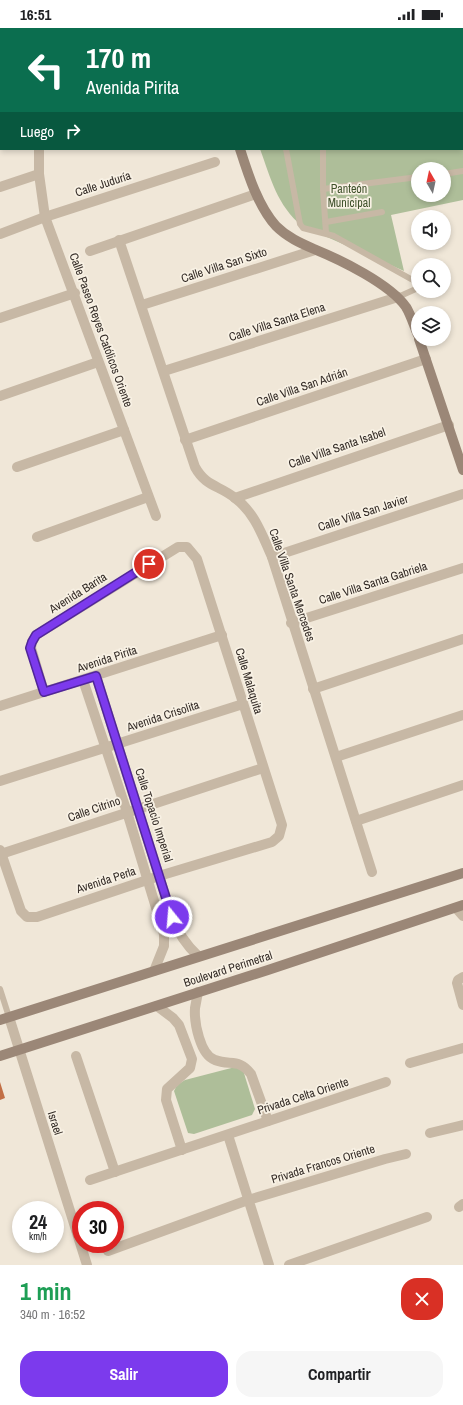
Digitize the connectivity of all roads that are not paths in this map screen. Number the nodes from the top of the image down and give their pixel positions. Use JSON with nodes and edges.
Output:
{"nodes":[{"id":1,"x":39,"y":150,"type":"edge"},
{"id":2,"x":240,"y":150,"type":"edge"},
{"id":3,"x":286,"y":150,"type":"edge"},
{"id":4,"x":324,"y":150,"type":"edge"},
{"id":5,"x":216,"y":162,"type":"dead end"},
{"id":6,"x":463,"y":171,"type":"edge"},
{"id":7,"x":451,"y":173,"type":"edge"},
{"id":8,"x":39,"y":174,"type":"junction"},
{"id":9,"x":411,"y":178,"type":"edge"},
{"id":10,"x":0,"y":187,"type":"edge"},
{"id":11,"x":323,"y":189,"type":"junction"},
{"id":12,"x":256,"y":194,"type":"junction"},
{"id":13,"x":382,"y":212,"type":"dead end"},
{"id":14,"x":45,"y":217,"type":"junction"},
{"id":15,"x":326,"y":222,"type":"junction"},
{"id":16,"x":326,"y":233,"type":"junction"},
{"id":17,"x":0,"y":234,"type":"edge"},
{"id":18,"x":119,"y":240,"type":"junction"},
{"id":19,"x":315,"y":250,"type":"junction"},
{"id":20,"x":90,"y":251,"type":"dead end"},
{"id":21,"x":411,"y":279,"type":"edge"},
{"id":22,"x":411,"y":291,"type":"edge"},
{"id":23,"x":74,"y":293,"type":"junction"},
{"id":24,"x":398,"y":297,"type":"junction"},
{"id":25,"x":142,"y":305,"type":"junction"},
{"id":26,"x":0,"y":318,"type":"edge"},
{"id":27,"x":411,"y":318,"type":"edge"},
{"id":28,"x":422,"y":346,"type":"edge"},
{"id":29,"x":426,"y":359,"type":"junction"},
{"id":30,"x":98,"y":362,"type":"junction"},
{"id":31,"x":164,"y":371,"type":"junction"},
{"id":32,"x":0,"y":396,"type":"edge"},
{"id":33,"x":449,"y":425,"type":"junction"},
{"id":34,"x":124,"y":430,"type":"junction"},
{"id":35,"x":185,"y":440,"type":"junction"},
{"id":36,"x":17,"y":467,"type":"dead end"},
{"id":37,"x":463,"y":470,"type":"edge"},
{"id":38,"x":463,"y":494,"type":"edge"},
{"id":39,"x":148,"y":497,"type":"junction"},
{"id":40,"x":235,"y":498,"type":"junction"},
{"id":41,"x":156,"y":516,"type":"dead end"},
{"id":42,"x":37,"y":537,"type":"dead end"},
{"id":43,"x":187,"y":547,"type":"joint"},
{"id":44,"x":272,"y":557,"type":"junction"},
{"id":45,"x":463,"y":568,"type":"edge"},
{"id":46,"x":292,"y":623,"type":"junction"},
{"id":47,"x":222,"y":635,"type":"junction"},
{"id":48,"x":463,"y":639,"type":"edge"},
{"id":49,"x":96,"y":676,"type":"junction"},
{"id":50,"x":83,"y":680,"type":"junction"},
{"id":51,"x":313,"y":689,"type":"junction"},
{"id":52,"x":44,"y":692,"type":"junction"},
{"id":53,"x":243,"y":704,"type":"junction"},
{"id":54,"x":0,"y":706,"type":"edge"},
{"id":55,"x":463,"y":715,"type":"edge"},
{"id":56,"x":118,"y":744,"type":"junction"},
{"id":57,"x":105,"y":749,"type":"junction"},
{"id":58,"x":336,"y":757,"type":"junction"},
{"id":59,"x":263,"y":768,"type":"junction"},
{"id":60,"x":0,"y":780,"type":"edge"},
{"id":61,"x":463,"y":785,"type":"edge"},
{"id":62,"x":138,"y":808,"type":"junction"},
{"id":63,"x":127,"y":812,"type":"junction"},
{"id":64,"x":356,"y":821,"type":"junction"},
{"id":65,"x":282,"y":825,"type":"joint"},
{"id":66,"x":1,"y":852,"type":"edge"},
{"id":67,"x":372,"y":872,"type":"dead end"},
{"id":68,"x":463,"y":872,"type":"edge"},
{"id":69,"x":159,"y":876,"type":"junction"},
{"id":70,"x":147,"y":880,"type":"junction"},
{"id":71,"x":460,"y":907,"type":"edge"},
{"id":72,"x":169,"y":908,"type":"junction"},
{"id":73,"x":157,"y":911,"type":"junction"},
{"id":74,"x":463,"y":916,"type":"edge"},
{"id":75,"x":177,"y":929,"type":"junction"},
{"id":76,"x":164,"y":934,"type":"junction"},
{"id":77,"x":198,"y":956,"type":"junction"},
{"id":78,"x":154,"y":971,"type":"junction"},
{"id":79,"x":461,"y":979,"type":"edge"},
{"id":80,"x":0,"y":989,"type":"edge"},
{"id":81,"x":198,"y":992,"type":"junction"},
{"id":82,"x":463,"y":1005,"type":"edge"},
{"id":83,"x":158,"y":1006,"type":"junction"},
{"id":84,"x":4,"y":1019,"type":"edge"},
{"id":85,"x":200,"y":1036,"type":"junction"},
{"id":86,"x":186,"y":1040,"type":"junction"},
{"id":87,"x":463,"y":1048,"type":"edge"},
{"id":88,"x":17,"y":1050,"type":"junction"},
{"id":89,"x":0,"y":1056,"type":"edge"},
{"id":90,"x":76,"y":1056,"type":"dead end"},
{"id":91,"x":410,"y":1063,"type":"dead end"},
{"id":92,"x":386,"y":1082,"type":"dead end"},
{"id":93,"x":268,"y":1121,"type":"junction"},
{"id":94,"x":463,"y":1125,"type":"edge"},
{"id":95,"x":430,"y":1133,"type":"dead end"},
{"id":96,"x":228,"y":1135,"type":"junction"},
{"id":97,"x":182,"y":1150,"type":"junction"},
{"id":98,"x":406,"y":1154,"type":"dead end"},
{"id":99,"x":115,"y":1172,"type":"junction"},
{"id":100,"x":90,"y":1180,"type":"dead end"},
{"id":101,"x":248,"y":1200,"type":"junction"},
{"id":102,"x":427,"y":1217,"type":"dead end"},
{"id":103,"x":124,"y":1245,"type":"edge"},
{"id":104,"x":87,"y":1265,"type":"edge"},
{"id":105,"x":270,"y":1265,"type":"edge"},
{"id":106,"x":289,"y":1265,"type":"edge"}],
"edges":[{"from":1,"to":8,"type":"street","name":"Calle Paseo Reyes Católicos Oriente"},
{"from":2,"to":12,"type":"street"},
{"from":3,"to":16,"type":"lane"},
{"from":4,"to":11,"type":"lane"},
{"from":5,"to":14,"type":"street","name":"Calle Juduría"},
{"from":6,"to":7,"type":"lane"},
{"from":8,"to":10,"type":"street"},
{"from":8,"to":14,"type":"street","name":"Calle Paseo Reyes Católicos Oriente"},
{"from":9,"to":11,"type":"lane"},
{"from":11,"to":15,"type":"lane"},
{"from":12,"to":18,"type":"street"},
{"from":12,"to":19,"type":"street"},
{"from":13,"to":15,"type":"lane"},
{"from":14,"to":17,"type":"street","name":"Calle Juduría"},
{"from":14,"to":23,"type":"street","name":"Calle Paseo Reyes Católicos Oriente"},
{"from":15,"to":16,"type":"lane"},
{"from":16,"to":21,"type":"lane"},
{"from":18,"to":20,"type":"street"},
{"from":18,"to":25,"type":"street","name":"Calle Villa Santa Mercedes"},
{"from":19,"to":24,"type":"street"},
{"from":19,"to":25,"type":"street","name":"Calle Villa San Sixto"},
{"from":22,"to":24,"type":"lane"},
{"from":23,"to":26,"type":"street"},
{"from":23,"to":30,"type":"street","name":"Calle Paseo Reyes Católicos Oriente"},
{"from":24,"to":27,"type":"street"},
{"from":24,"to":31,"type":"street","name":"Calle Villa Santa Elena"},
{"from":25,"to":31,"type":"street","name":"Calle Villa Santa Mercedes"},
{"from":28,"to":29,"type":"street"},
{"from":29,"to":33,"type":"street"},
{"from":29,"to":35,"type":"street","name":"Calle Villa San Adrián"},
{"from":30,"to":32,"type":"street"},
{"from":30,"to":34,"type":"street","name":"Calle Paseo Reyes Católicos Oriente"},
{"from":31,"to":35,"type":"street","name":"Calle Villa Santa Mercedes"},
{"from":33,"to":37,"type":"street"},
{"from":33,"to":40,"type":"street","name":"Calle Villa Santa Isabel"},
{"from":34,"to":36,"type":"street"},
{"from":34,"to":39,"type":"street","name":"Calle Paseo Reyes Católicos Oriente"},
{"from":35,"to":40,"type":"street","name":"Calle Villa Santa Mercedes"},
{"from":38,"to":44,"type":"street","name":"Calle Villa San Javier"},
{"from":39,"to":41,"type":"street","name":"Calle Paseo Reyes Católicos Oriente"},
{"from":39,"to":42,"type":"street"},
{"from":40,"to":44,"type":"street","name":"Calle Villa Santa Mercedes"},
{"from":43,"to":47,"type":"street","name":"Calle Malaquita"},
{"from":43,"to":52,"type":"street","name":"Avenida Barita"},
{"from":44,"to":46,"type":"street","name":"Calle Villa Santa Mercedes"},
{"from":45,"to":46,"type":"street","name":"Calle Villa Santa Gabriela"},
{"from":46,"to":51,"type":"street","name":"Calle Villa Santa Mercedes"},
{"from":47,"to":49,"type":"street","name":"Avenida Pirita"},
{"from":47,"to":53,"type":"street","name":"Calle Malaquita"},
{"from":48,"to":51,"type":"street"},
{"from":49,"to":50,"type":"street","name":"Avenida Pirita"},
{"from":49,"to":56,"type":"street","name":"Calle Topacio Imperial"},
{"from":50,"to":52,"type":"street","name":"Avenida Pirita"},
{"from":50,"to":57,"type":"street","name":"Calle Topacio Imperial"},
{"from":51,"to":58,"type":"street","name":"Calle Villa Santa Mercedes"},
{"from":52,"to":54,"type":"street","name":"Avenida Pirita"},
{"from":53,"to":56,"type":"street","name":"Avenida Crisolita"},
{"from":53,"to":59,"type":"street","name":"Calle Malaquita"},
{"from":55,"to":58,"type":"street"},
{"from":56,"to":57,"type":"street","name":"Avenida Crisolita"},
{"from":56,"to":62,"type":"street","name":"Calle Topacio Imperial"},
{"from":57,"to":60,"type":"street","name":"Avenida Crisolita"},
{"from":57,"to":63,"type":"street","name":"Calle Topacio Imperial"},
{"from":58,"to":64,"type":"street","name":"Calle Villa Santa Mercedes"},
{"from":59,"to":62,"type":"street","name":"Calle Citrino"},
{"from":59,"to":65,"type":"street","name":"Calle Malaquita"},
{"from":61,"to":64,"type":"street"},
{"from":62,"to":63,"type":"street","name":"Calle Citrino"},
{"from":62,"to":69,"type":"street","name":"Calle Topacio Imperial"},
{"from":63,"to":66,"type":"street","name":"Calle Citrino"},
{"from":63,"to":70,"type":"street","name":"Calle Topacio Imperial"},
{"from":64,"to":67,"type":"street","name":"Calle Villa Santa Mercedes"},
{"from":65,"to":69,"type":"street","name":"Avenida Perla"},
{"from":66,"to":70,"type":"street","name":"Avenida Perla"},
{"from":68,"to":77,"type":"street","name":"Boulevard Perimetral"},
{"from":69,"to":70,"type":"street","name":"Avenida Perla"},
{"from":69,"to":72,"type":"street","name":"Calle Topacio Imperial"},
{"from":70,"to":73,"type":"street","name":"Calle Topacio Imperial"},
{"from":71,"to":74,"type":"street"},
{"from":71,"to":81,"type":"street","name":"Boulevard Perimetral"},
{"from":72,"to":73,"type":"street"},
{"from":72,"to":75,"type":"street","name":"Calle Topacio Imperial"},
{"from":73,"to":76,"type":"street","name":"Calle Topacio Imperial"},
{"from":75,"to":76,"type":"street"},
{"from":75,"to":77,"type":"street","name":"Calle Topacio Imperial"},
{"from":76,"to":78,"type":"street","name":"Calle Topacio Imperial"},
{"from":77,"to":78,"type":"street","name":"Boulevard Perimetral"},
{"from":78,"to":84,"type":"street","name":"Boulevard Perimetral"},
{"from":79,"to":82,"type":"street"},
{"from":80,"to":84,"type":"lane","name":"Israel"},
{"from":81,"to":83,"type":"street","name":"Boulevard Perimetral"},
{"from":81,"to":85,"type":"street"},
{"from":83,"to":86,"type":"street"},
{"from":83,"to":88,"type":"street","name":"Boulevard Perimetral"},
{"from":84,"to":88,"type":"street","name":"Israel"},
{"from":85,"to":86,"type":"street"},
{"from":85,"to":93,"type":"street"},
{"from":86,"to":97,"type":"street"},
{"from":87,"to":91,"type":"street"},
{"from":88,"to":89,"type":"street","name":"Boulevard Perimetral"},
{"from":88,"to":104,"type":"street","name":"Israel"},
{"from":90,"to":99,"type":"street"},
{"from":92,"to":93,"type":"street","name":"Privada Celta Oriente"},
{"from":93,"to":96,"type":"street","name":"Privada Celta Oriente"},
{"from":94,"to":95,"type":"street"},
{"from":96,"to":97,"type":"street","name":"Privada Celta Oriente"},
{"from":96,"to":101,"type":"street"},
{"from":97,"to":99,"type":"street","name":"Privada Celta Oriente"},
{"from":98,"to":101,"type":"street","name":"Privada Francos Oriente"},
{"from":99,"to":100,"type":"street","name":"Privada Celta Oriente"},
{"from":101,"to":103,"type":"street","name":"Privada Francos Oriente"},
{"from":101,"to":105,"type":"street"},
{"from":102,"to":106,"type":"street"}]}
